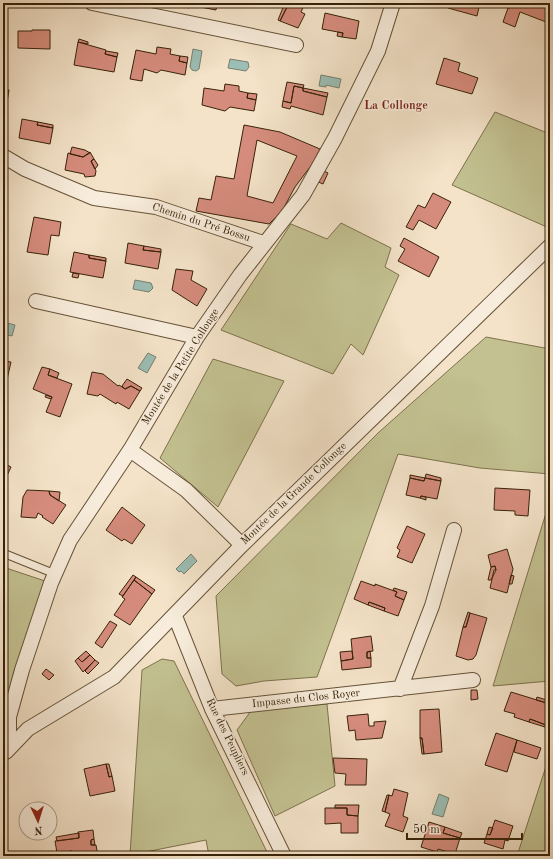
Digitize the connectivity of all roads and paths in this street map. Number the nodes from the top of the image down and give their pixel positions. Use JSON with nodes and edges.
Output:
{"nodes":[{"id":1,"x":92,"y":3,"type":"edge"},
{"id":2,"x":392,"y":3,"type":"edge"},
{"id":3,"x":296,"y":45,"type":"dead end"},
{"id":4,"x":3,"y":156,"type":"edge"},
{"id":5,"x":264,"y":243,"type":"junction"},
{"id":6,"x":550,"y":246,"type":"edge"},
{"id":7,"x":36,"y":301,"type":"dead end"},
{"id":8,"x":197,"y":337,"type":"junction"},
{"id":9,"x":130,"y":450,"type":"junction"},
{"id":10,"x":454,"y":530,"type":"dead end"},
{"id":11,"x":242,"y":545,"type":"junction"},
{"id":12,"x":3,"y":553,"type":"edge"},
{"id":13,"x":55,"y":574,"type":"junction"},
{"id":14,"x":175,"y":616,"type":"junction"},
{"id":15,"x":473,"y":680,"type":"dead end"},
{"id":16,"x":400,"y":689,"type":"junction"},
{"id":17,"x":212,"y":709,"type":"junction"},
{"id":18,"x":6,"y":752,"type":"edge"},
{"id":19,"x":284,"y":856,"type":"edge"}],
"edges":[{"from":1,"to":3,"type":"street"},
{"from":2,"to":5,"type":"street","name":"Montée de la Petite Collonge"},
{"from":4,"to":5,"type":"street","name":"Chemin du Pré Bossu"},
{"from":5,"to":8,"type":"street","name":"Montée de la Petite Collonge"},
{"from":6,"to":11,"type":"street","name":"Montée de la Grande Collonge"},
{"from":7,"to":8,"type":"street"},
{"from":8,"to":9,"type":"street","name":"Montée de la Petite Collonge"},
{"from":9,"to":11,"type":"street"},
{"from":9,"to":13,"type":"street","name":"Montée de la Petite Collonge"},
{"from":10,"to":16,"type":"street"},
{"from":11,"to":14,"type":"street","name":"Montée de la Grande Collonge"},
{"from":12,"to":13,"type":"lane"},
{"from":13,"to":18,"type":"street","name":"Montée de la Petite Collonge"},
{"from":14,"to":17,"type":"street","name":"Rue des Peupliers"},
{"from":14,"to":18,"type":"street","name":"Montée de la Grande Collonge"},
{"from":15,"to":16,"type":"street","name":"Impasse du Clos Royer"},
{"from":16,"to":17,"type":"street","name":"Impasse du Clos Royer"},
{"from":17,"to":19,"type":"street","name":"Rue des Peupliers"}]}
